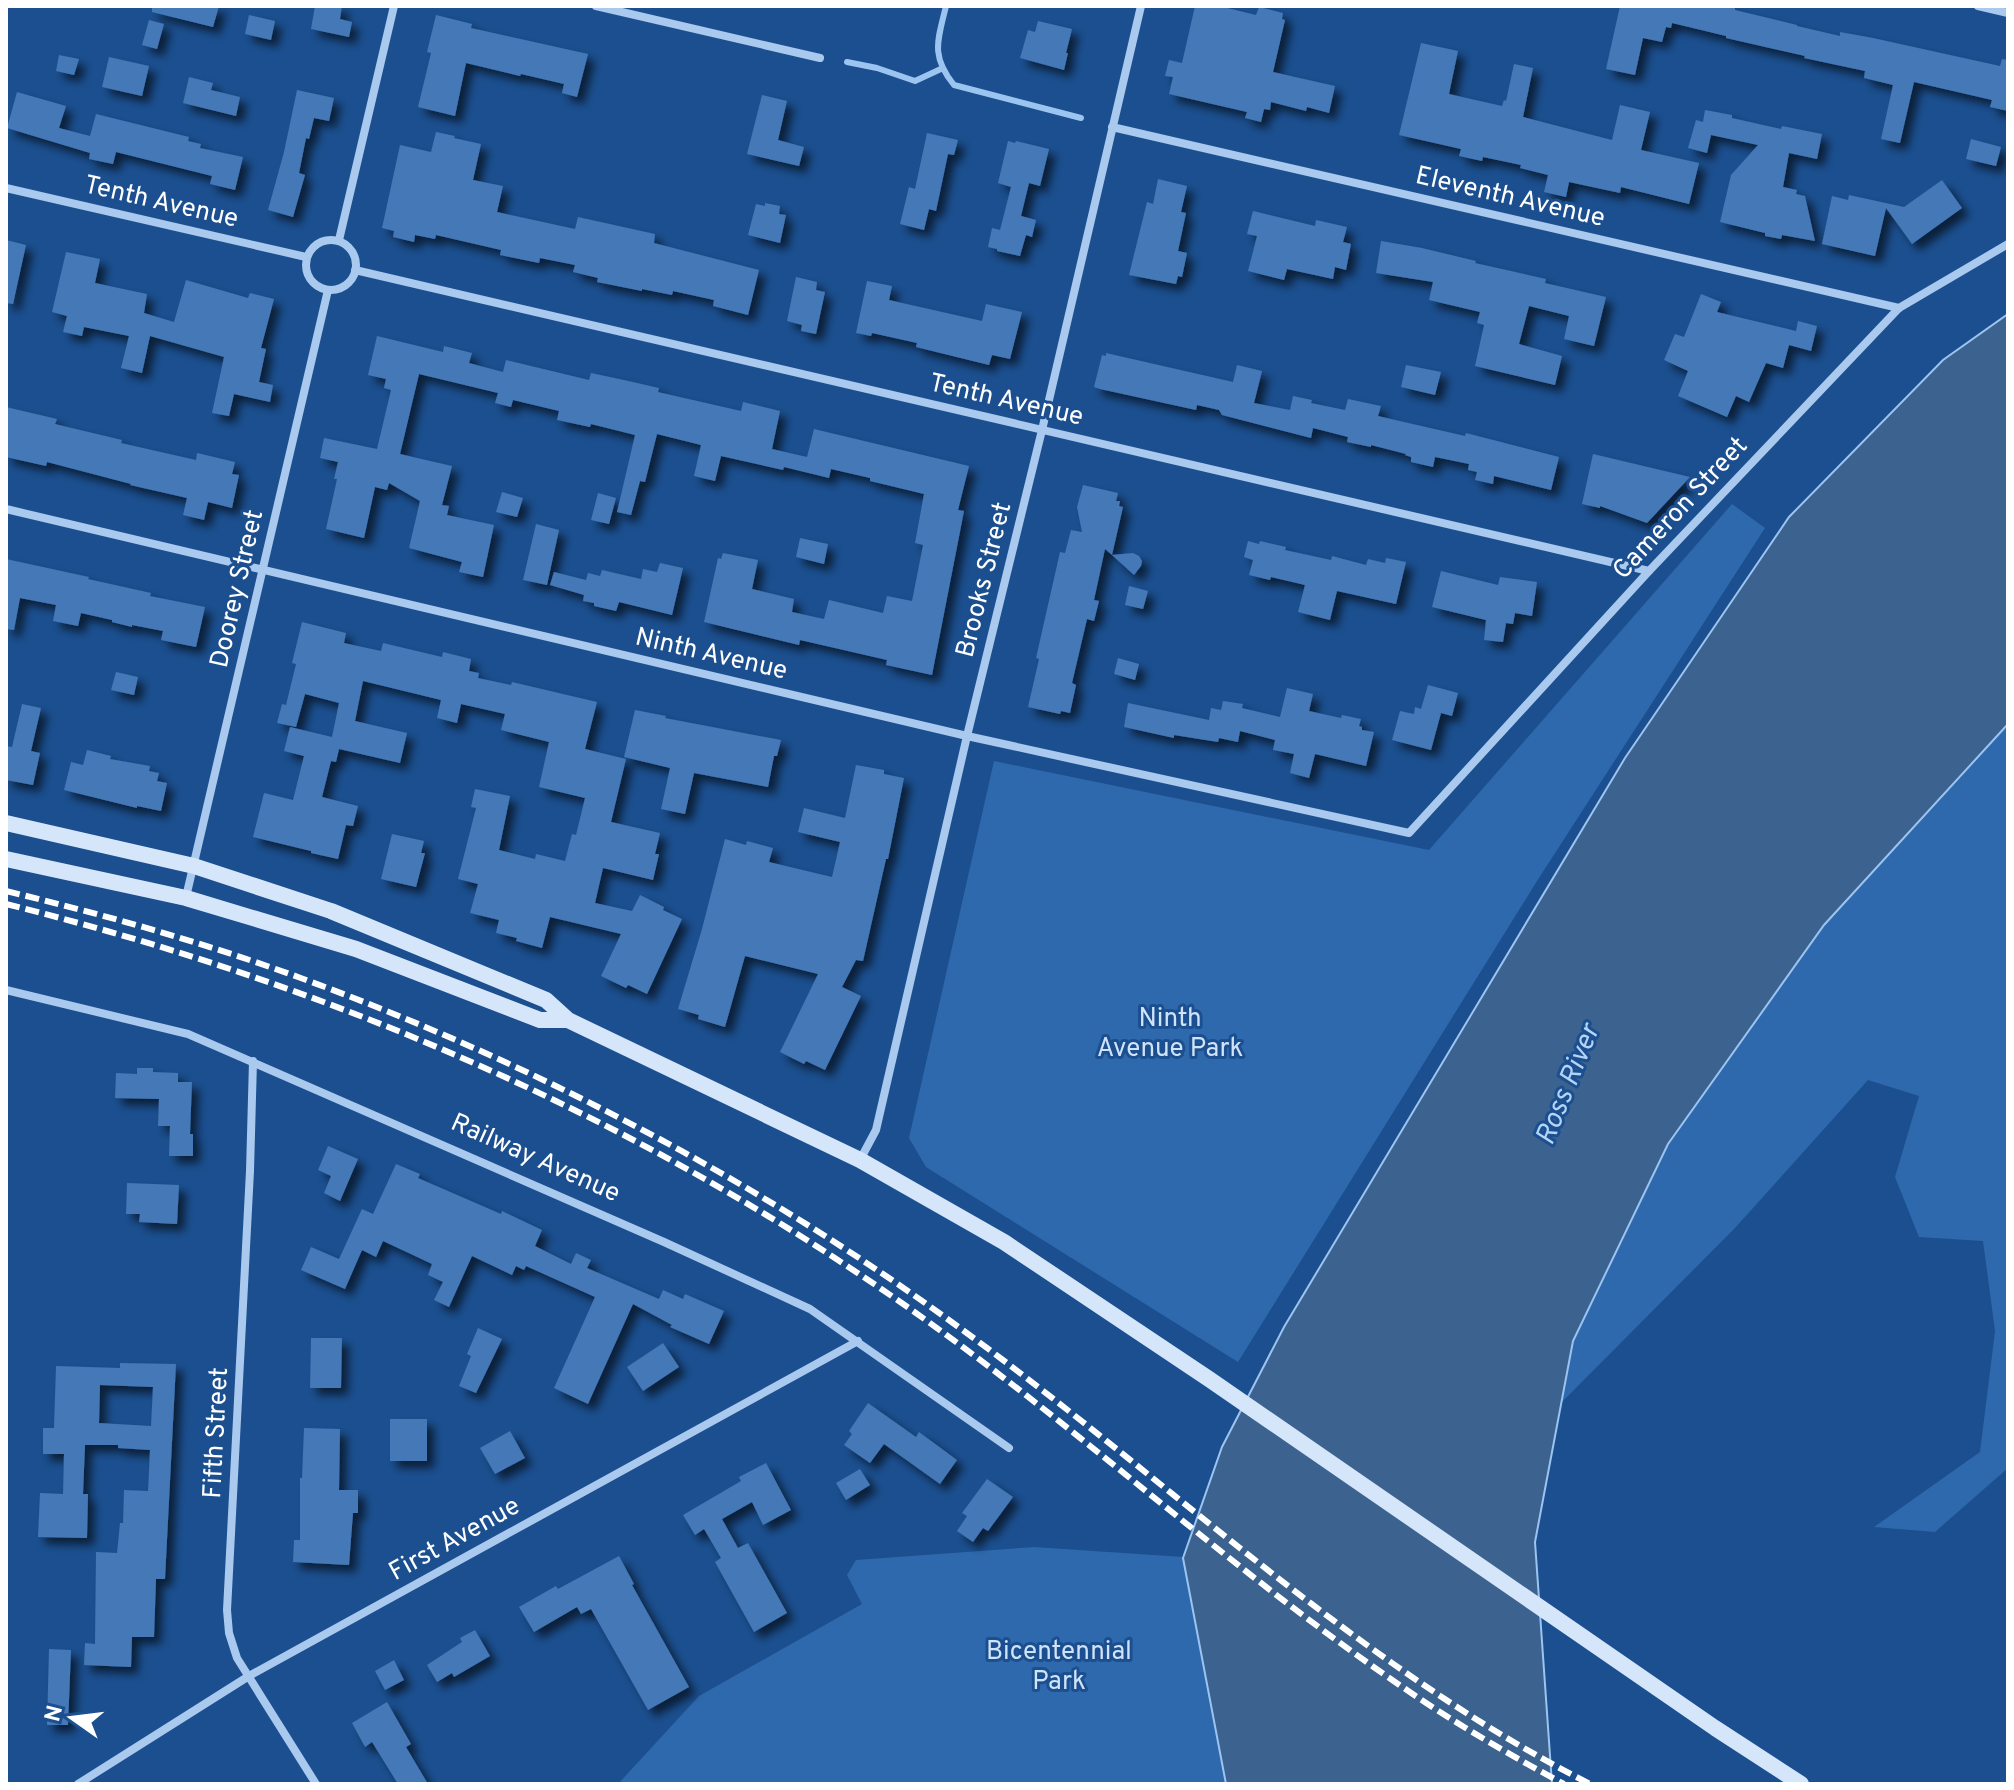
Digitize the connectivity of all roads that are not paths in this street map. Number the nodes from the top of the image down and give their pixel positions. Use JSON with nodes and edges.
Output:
{"nodes":[{"id":1,"x":394,"y":6,"type":"edge"},
{"id":2,"x":596,"y":6,"type":"edge"},
{"id":3,"x":1141,"y":6,"type":"edge"},
{"id":4,"x":1978,"y":6,"type":"edge"},
{"id":5,"x":2008,"y":13,"type":"edge"},
{"id":6,"x":820,"y":58,"type":"dead end"},
{"id":7,"x":1112,"y":127,"type":"junction"},
{"id":8,"x":6,"y":188,"type":"edge"},
{"id":9,"x":339,"y":240,"type":"junction"},
{"id":10,"x":2008,"y":244,"type":"edge"},
{"id":11,"x":306,"y":257,"type":"junction"},
{"id":12,"x":355,"y":270,"type":"junction"},
{"id":13,"x":328,"y":290,"type":"junction"},
{"id":14,"x":1899,"y":308,"type":"junction"},
{"id":15,"x":1042,"y":430,"type":"junction"},
{"id":16,"x":6,"y":509,"type":"edge"},
{"id":17,"x":263,"y":569,"type":"junction"},
{"id":18,"x":1649,"y":571,"type":"junction"},
{"id":19,"x":967,"y":736,"type":"junction"},
{"id":20,"x":6,"y":823,"type":"edge"},
{"id":21,"x":1409,"y":833,"type":"joint"},
{"id":22,"x":6,"y":859,"type":"edge"},
{"id":23,"x":194,"y":866,"type":"junction"},
{"id":24,"x":186,"y":898,"type":"junction"},
{"id":25,"x":6,"y":990,"type":"edge"},
{"id":26,"x":568,"y":1020,"type":"junction"},
{"id":27,"x":253,"y":1061,"type":"junction"},
{"id":28,"x":860,"y":1160,"type":"junction"},
{"id":29,"x":858,"y":1341,"type":"junction"},
{"id":30,"x":1009,"y":1448,"type":"dead end"},
{"id":31,"x":249,"y":1676,"type":"junction"},
{"id":32,"x":78,"y":1784,"type":"edge"},
{"id":33,"x":316,"y":1784,"type":"edge"},
{"id":34,"x":1801,"y":1784,"type":"edge"}],
"edges":[{"from":1,"to":9,"type":"street"},
{"from":2,"to":6,"type":"street"},
{"from":3,"to":7,"type":"street","name":"Brooks Street"},
{"from":4,"to":5,"type":"street"},
{"from":7,"to":14,"type":"street","name":"Eleventh Avenue"},
{"from":7,"to":15,"type":"street","name":"Brooks Street"},
{"from":8,"to":11,"type":"street","name":"Tenth Avenue"},
{"from":9,"to":11,"type":"street"},
{"from":9,"to":12,"type":"street"},
{"from":10,"to":14,"type":"street","name":"Cameron Street"},
{"from":11,"to":13,"type":"street"},
{"from":12,"to":13,"type":"street"},
{"from":12,"to":15,"type":"street","name":"Tenth Avenue"},
{"from":13,"to":17,"type":"street","name":"Doorey Street"},
{"from":14,"to":18,"type":"street","name":"Cameron Street"},
{"from":15,"to":18,"type":"street","name":"Tenth Avenue"},
{"from":15,"to":19,"type":"street","name":"Brooks Street"},
{"from":16,"to":17,"type":"street","name":"Ninth Avenue"},
{"from":17,"to":19,"type":"street","name":"Ninth Avenue"},
{"from":17,"to":23,"type":"street","name":"Doorey Street"},
{"from":18,"to":21,"type":"street","name":"Cameron Street"},
{"from":19,"to":21,"type":"street","name":"Ninth Avenue"},
{"from":19,"to":28,"type":"street","name":"Brooks Street"},
{"from":20,"to":23,"type":"main road"},
{"from":22,"to":24,"type":"main road"},
{"from":23,"to":24,"type":"street","name":"Doorey Street"},
{"from":23,"to":26,"type":"main road"},
{"from":24,"to":26,"type":"main road"},
{"from":25,"to":27,"type":"street","name":"Railway Avenue"},
{"from":26,"to":28,"type":"main road"},
{"from":27,"to":29,"type":"street","name":"Railway Avenue"},
{"from":27,"to":31,"type":"street","name":"Fifth Street"},
{"from":28,"to":34,"type":"main road"},
{"from":29,"to":30,"type":"street","name":"Railway Avenue"},
{"from":29,"to":31,"type":"street","name":"First Avenue"},
{"from":31,"to":32,"type":"street","name":"First Avenue"},
{"from":31,"to":33,"type":"street","name":"Fifth Street"}]}
